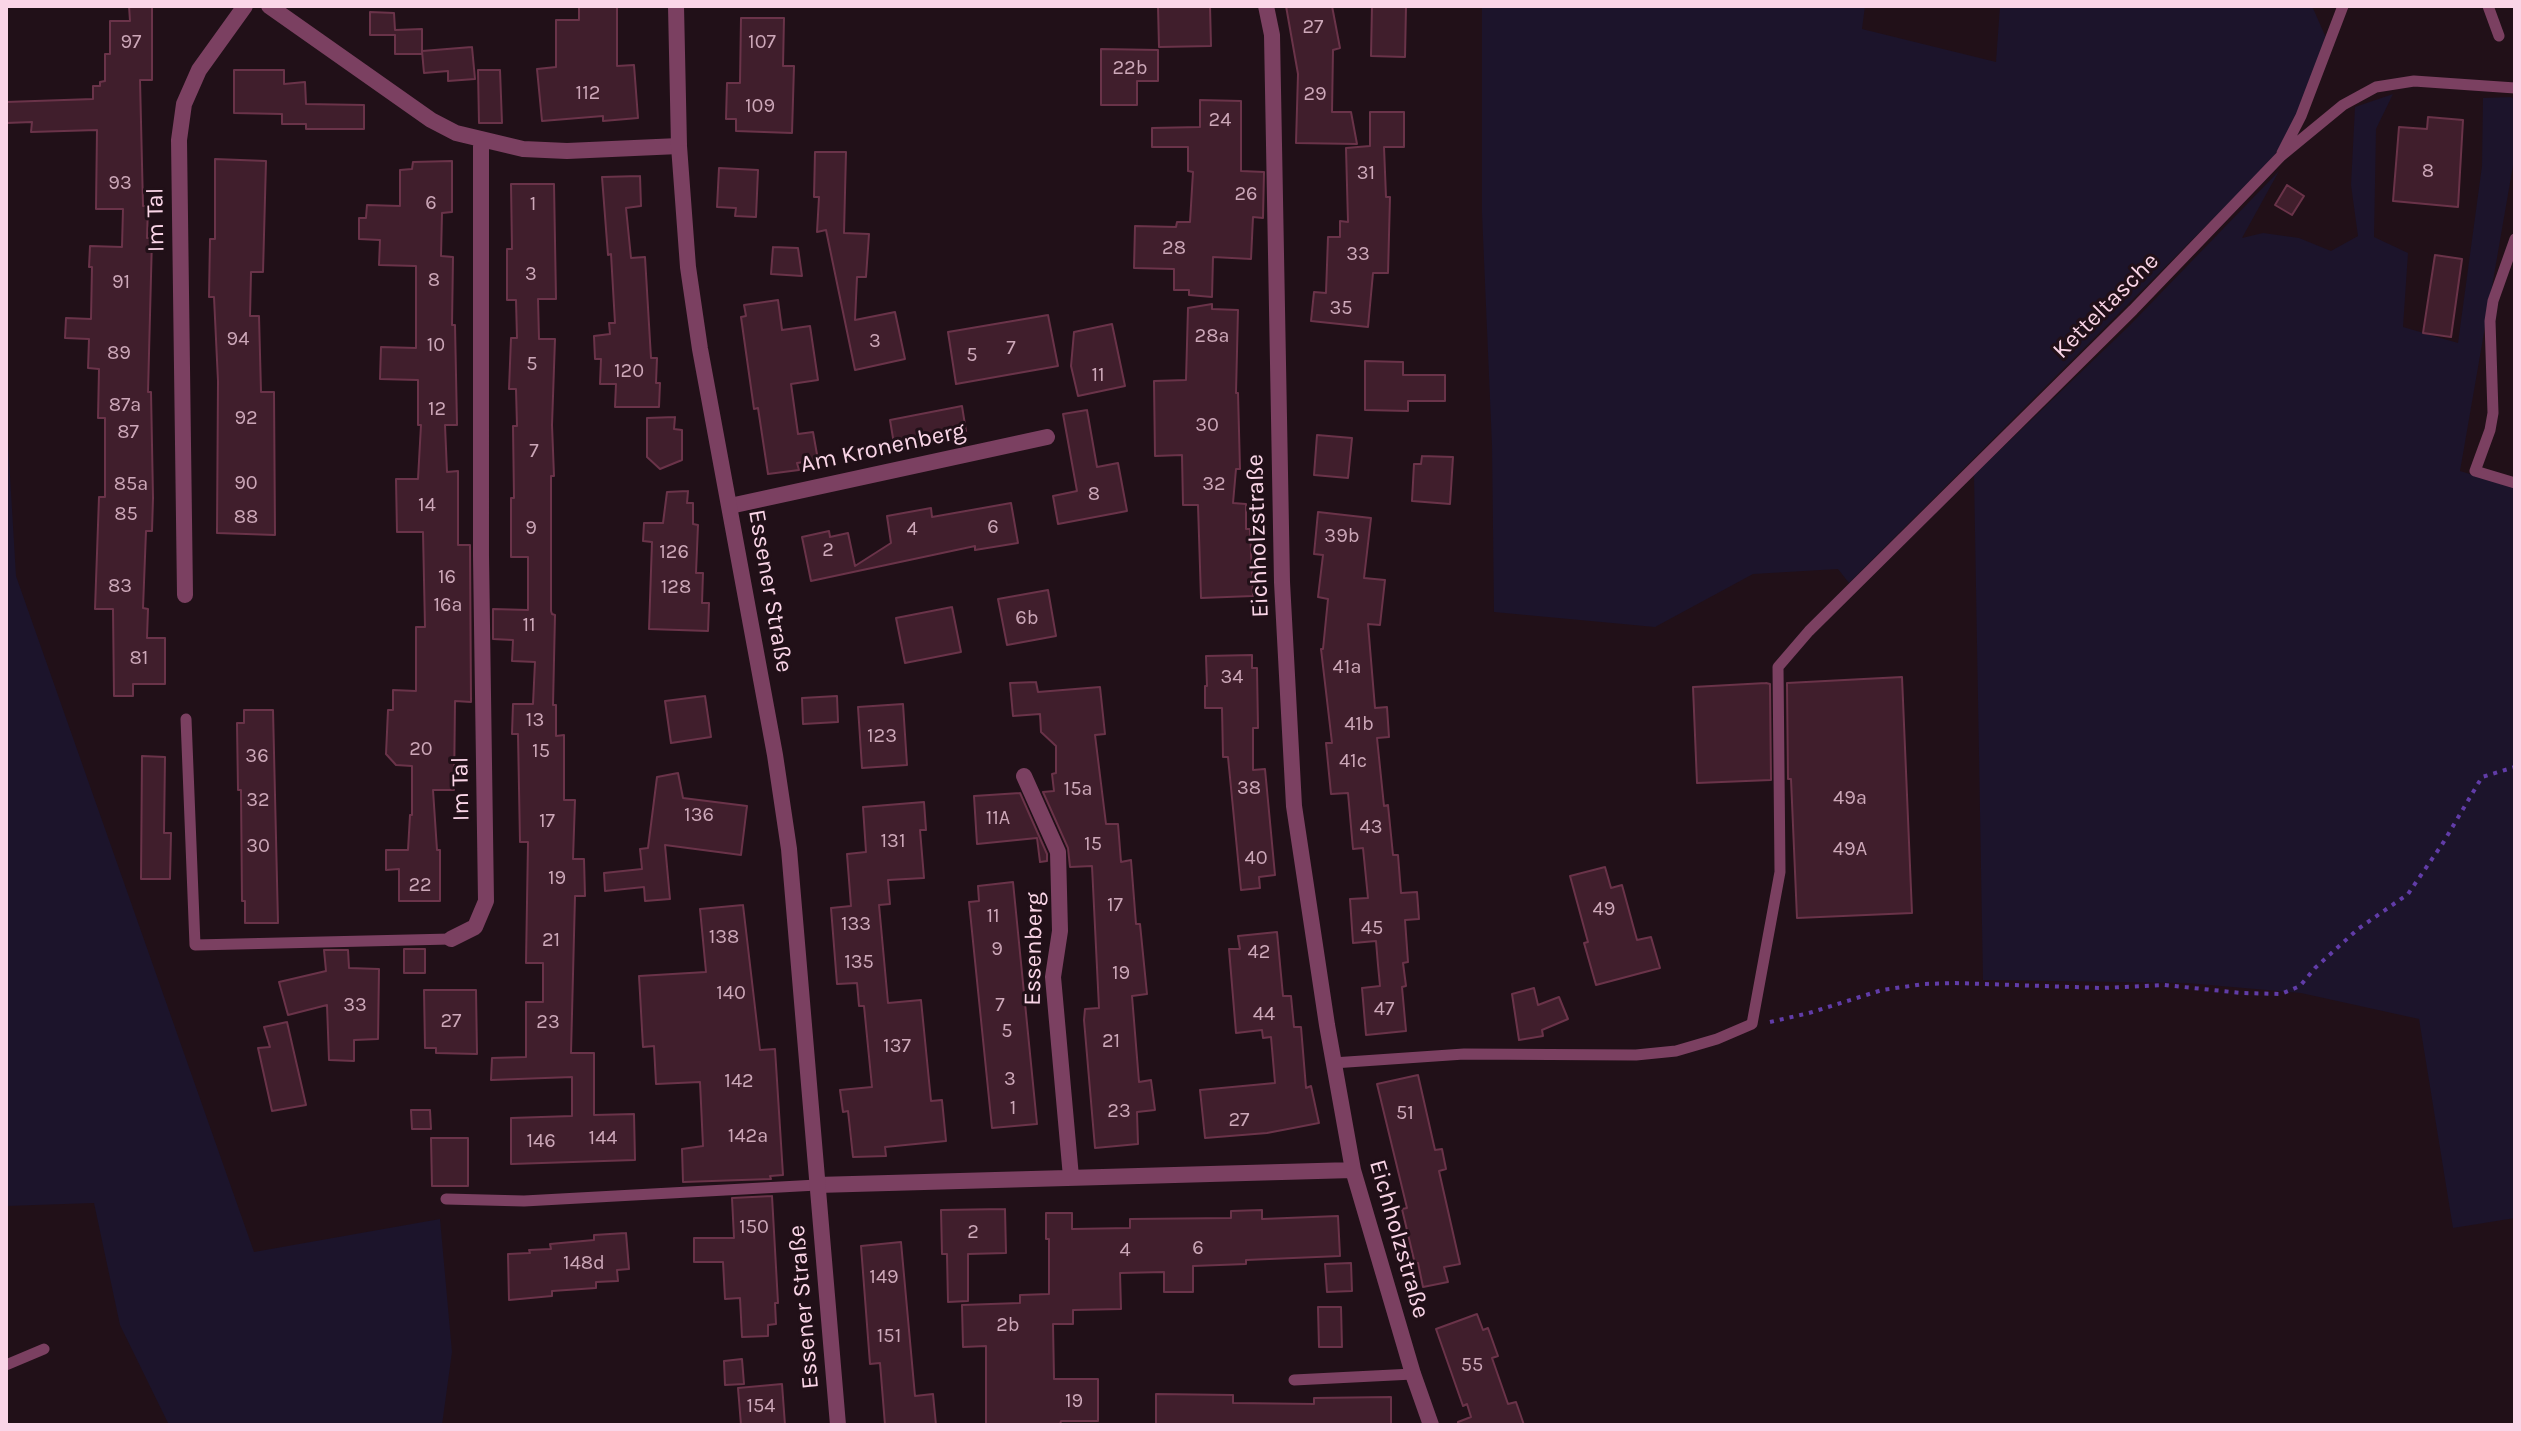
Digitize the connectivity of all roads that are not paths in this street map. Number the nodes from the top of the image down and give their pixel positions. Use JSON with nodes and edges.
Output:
{"nodes":[{"id":1,"x":245,"y":6,"type":"edge"},
{"id":2,"x":269,"y":6,"type":"edge"},
{"id":3,"x":676,"y":6,"type":"edge"},
{"id":4,"x":1266,"y":6,"type":"edge"},
{"id":5,"x":2343,"y":6,"type":"edge"},
{"id":6,"x":2488,"y":6,"type":"edge"},
{"id":7,"x":2499,"y":36,"type":"dead end"},
{"id":8,"x":2515,"y":88,"type":"edge"},
{"id":9,"x":481,"y":140,"type":"junction"},
{"id":10,"x":679,"y":146,"type":"junction"},
{"id":11,"x":2281,"y":156,"type":"junction"},
{"id":12,"x":2515,"y":239,"type":"edge"},
{"id":13,"x":1047,"y":437,"type":"dead end"},
{"id":14,"x":2515,"y":483,"type":"edge"},
{"id":15,"x":730,"y":506,"type":"junction"},
{"id":16,"x":185,"y":595,"type":"dead end"},
{"id":17,"x":186,"y":719,"type":"dead end"},
{"id":18,"x":1024,"y":776,"type":"dead end"},
{"id":19,"x":451,"y":939,"type":"joint"},
{"id":20,"x":1333,"y":1063,"type":"junction"},
{"id":21,"x":1353,"y":1170,"type":"junction"},
{"id":22,"x":1071,"y":1177,"type":"junction"},
{"id":23,"x":817,"y":1185,"type":"junction"},
{"id":24,"x":446,"y":1199,"type":"dead end"},
{"id":25,"x":44,"y":1349,"type":"dead end"},
{"id":26,"x":6,"y":1365,"type":"edge"},
{"id":27,"x":1413,"y":1374,"type":"junction"},
{"id":28,"x":1294,"y":1380,"type":"dead end"},
{"id":29,"x":838,"y":1425,"type":"edge"},
{"id":30,"x":1431,"y":1425,"type":"edge"}],
"edges":[{"from":1,"to":16,"type":"street","name":"Im Tal"},
{"from":2,"to":9,"type":"street"},
{"from":3,"to":10,"type":"street","name":"Essener Straße"},
{"from":4,"to":20,"type":"street","name":"Eichholzstraße"},
{"from":5,"to":11,"type":"lane"},
{"from":6,"to":7,"type":"lane"},
{"from":8,"to":11,"type":"lane","name":"Ketteltasche"},
{"from":9,"to":10,"type":"street"},
{"from":9,"to":19,"type":"street","name":"Im Tal"},
{"from":10,"to":15,"type":"street","name":"Essener Straße"},
{"from":11,"to":20,"type":"lane","name":"Ketteltasche"},
{"from":12,"to":14,"type":"lane"},
{"from":13,"to":15,"type":"street","name":"Am Kronenberg"},
{"from":15,"to":23,"type":"street","name":"Essener Straße"},
{"from":17,"to":19,"type":"lane","name":"Im Tal"},
{"from":18,"to":22,"type":"street","name":"Essenberg"},
{"from":20,"to":21,"type":"street","name":"Eichholzstraße"},
{"from":21,"to":22,"type":"street"},
{"from":21,"to":27,"type":"street","name":"Eichholzstraße"},
{"from":22,"to":23,"type":"street"},
{"from":23,"to":24,"type":"lane"},
{"from":23,"to":29,"type":"street","name":"Essener Straße"},
{"from":25,"to":26,"type":"lane"},
{"from":27,"to":28,"type":"lane"},
{"from":27,"to":30,"type":"street","name":"Eichholzstraße"}]}
